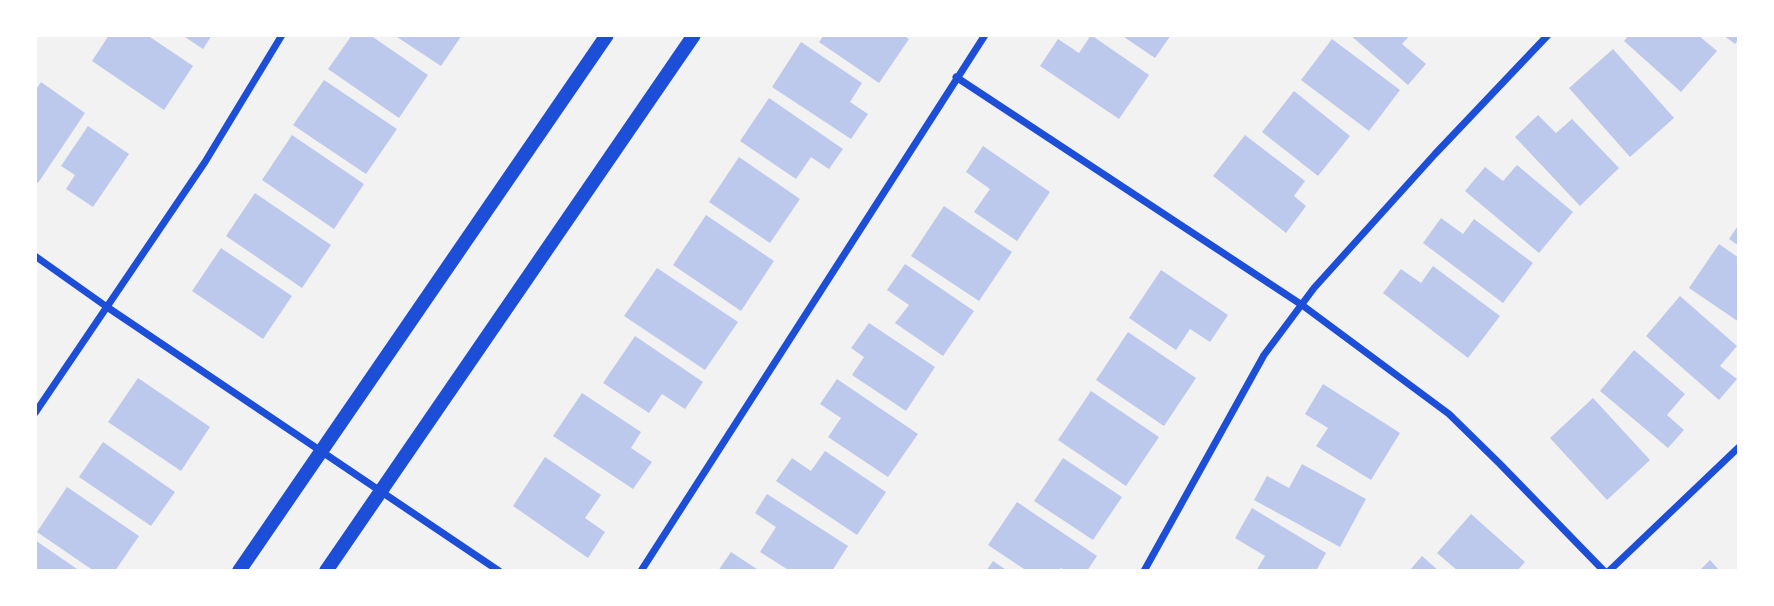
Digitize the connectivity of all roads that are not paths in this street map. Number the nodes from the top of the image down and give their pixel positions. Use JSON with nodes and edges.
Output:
{"nodes":[{"id":1,"x":282,"y":35,"type":"edge"},
{"id":2,"x":607,"y":35,"type":"edge"},
{"id":3,"x":694,"y":35,"type":"edge"},
{"id":4,"x":985,"y":35,"type":"edge"},
{"id":5,"x":1548,"y":35,"type":"edge"},
{"id":6,"x":956,"y":77,"type":"junction"},
{"id":7,"x":35,"y":256,"type":"edge"},
{"id":8,"x":1302,"y":305,"type":"junction"},
{"id":9,"x":107,"y":307,"type":"junction"},
{"id":10,"x":35,"y":413,"type":"edge"},
{"id":11,"x":1739,"y":447,"type":"edge"},
{"id":12,"x":321,"y":451,"type":"junction"},
{"id":13,"x":380,"y":491,"type":"junction"},
{"id":14,"x":239,"y":571,"type":"edge"},
{"id":15,"x":326,"y":571,"type":"edge"},
{"id":16,"x":499,"y":571,"type":"edge"},
{"id":17,"x":642,"y":571,"type":"edge"},
{"id":18,"x":1144,"y":571,"type":"edge"},
{"id":19,"x":1604,"y":571,"type":"edge"},
{"id":20,"x":1609,"y":571,"type":"edge"}],
"edges":[{"from":1,"to":9,"type":"street"},
{"from":2,"to":12,"type":"main road"},
{"from":3,"to":13,"type":"main road"},
{"from":4,"to":6,"type":"street"},
{"from":5,"to":8,"type":"street"},
{"from":6,"to":8,"type":"street"},
{"from":6,"to":17,"type":"street"},
{"from":7,"to":9,"type":"street"},
{"from":8,"to":18,"type":"street"},
{"from":8,"to":19,"type":"street"},
{"from":9,"to":10,"type":"street"},
{"from":9,"to":12,"type":"street"},
{"from":11,"to":20,"type":"street"},
{"from":12,"to":13,"type":"street"},
{"from":12,"to":14,"type":"main road"},
{"from":13,"to":15,"type":"main road"},
{"from":13,"to":16,"type":"street"}]}
